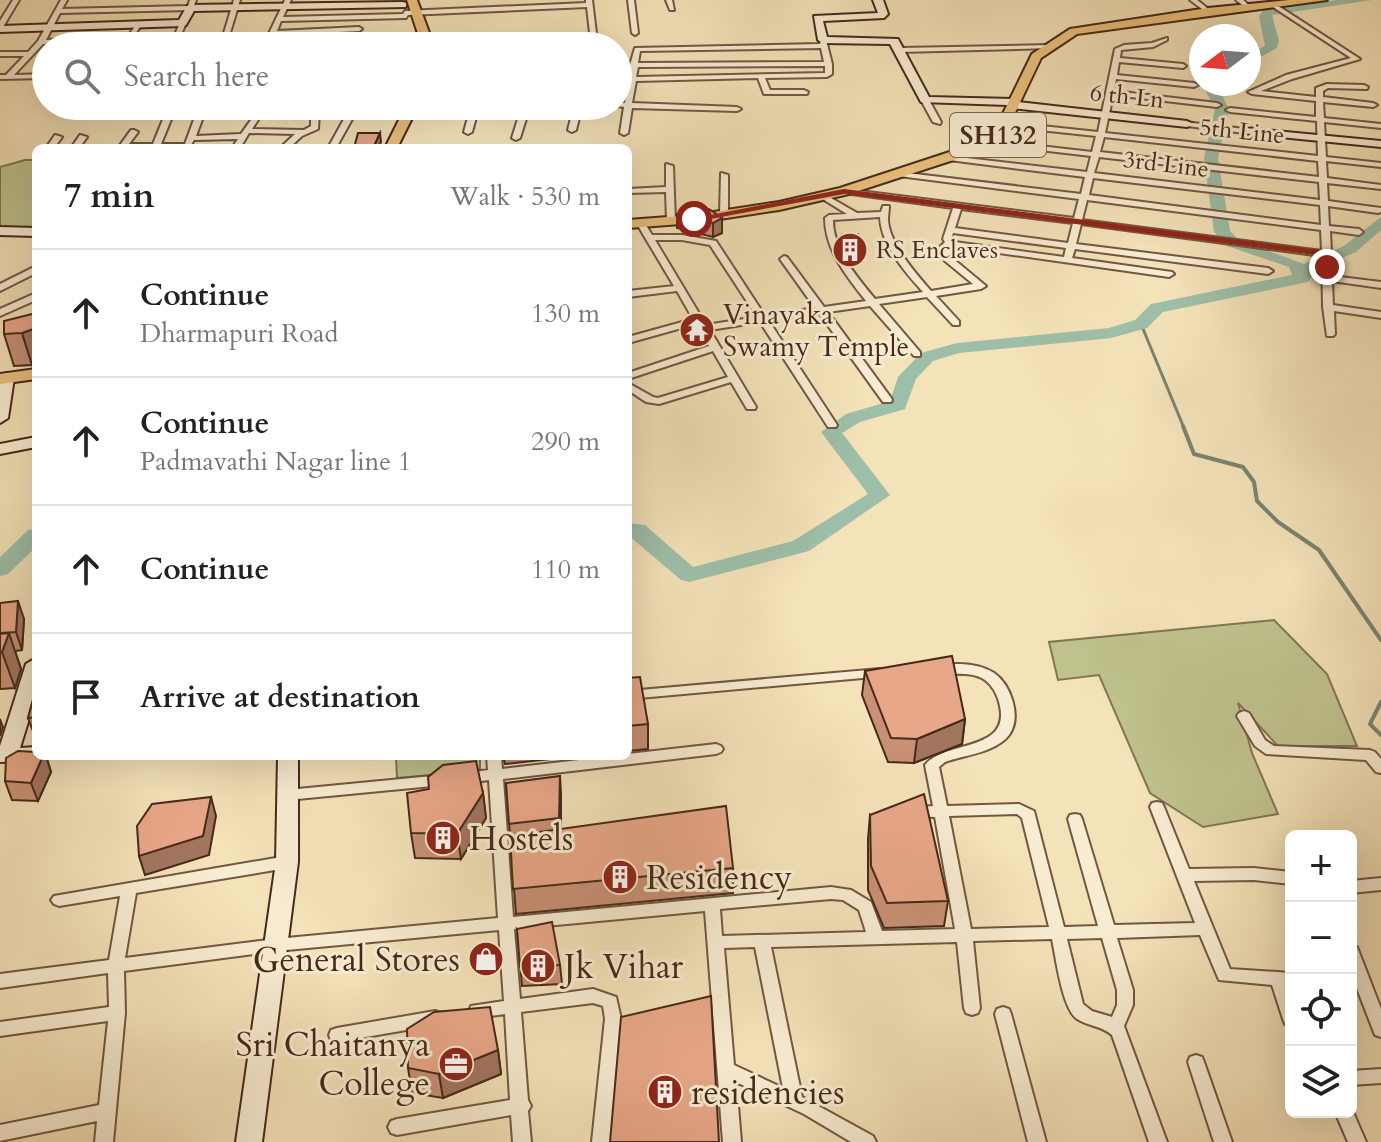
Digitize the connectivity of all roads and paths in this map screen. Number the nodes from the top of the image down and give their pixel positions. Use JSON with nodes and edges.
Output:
{"nodes":[{"id":1,"x":16,"y":0,"type":"edge"},
{"id":2,"x":64,"y":0,"type":"edge"},
{"id":3,"x":108,"y":0,"type":"edge"},
{"id":4,"x":470,"y":0,"type":"edge"},
{"id":5,"x":631,"y":0,"type":"edge"},
{"id":6,"x":669,"y":0,"type":"edge"},
{"id":7,"x":878,"y":0,"type":"edge"},
{"id":8,"x":1193,"y":0,"type":"edge"},
{"id":9,"x":1322,"y":0,"type":"edge"},
{"id":10,"x":589,"y":2,"type":"edge"},
{"id":11,"x":350,"y":3,"type":"edge"},
{"id":12,"x":548,"y":3,"type":"edge"},
{"id":13,"x":1243,"y":3,"type":"edge"},
{"id":14,"x":191,"y":4,"type":"edge"},
{"id":15,"x":237,"y":4,"type":"edge"},
{"id":16,"x":287,"y":4,"type":"edge"},
{"id":17,"x":509,"y":4,"type":"edge"},
{"id":18,"x":1272,"y":4,"type":"junction"},
{"id":19,"x":407,"y":8,"type":"edge"},
{"id":20,"x":672,"y":9,"type":"dead end"},
{"id":21,"x":101,"y":10,"type":"junction"},
{"id":22,"x":471,"y":10,"type":"junction"},
{"id":23,"x":58,"y":11,"type":"junction"},
{"id":24,"x":1208,"y":11,"type":"junction"},
{"id":25,"x":4,"y":13,"type":"edge"},
{"id":26,"x":361,"y":18,"type":"junction"},
{"id":27,"x":280,"y":19,"type":"junction"},
{"id":28,"x":183,"y":23,"type":"junction"},
{"id":29,"x":139,"y":24,"type":"junction"},
{"id":30,"x":51,"y":26,"type":"junction"},
{"id":31,"x":0,"y":28,"type":"edge"},
{"id":32,"x":359,"y":29,"type":"joint"},
{"id":33,"x":314,"y":31,"type":"joint"},
{"id":34,"x":47,"y":32,"type":"edge"},
{"id":35,"x":134,"y":32,"type":"edge"},
{"id":36,"x":179,"y":32,"type":"edge"},
{"id":37,"x":228,"y":32,"type":"edge"},
{"id":38,"x":275,"y":32,"type":"edge"},
{"id":39,"x":294,"y":32,"type":"edge"},
{"id":40,"x":410,"y":32,"type":"edge"},
{"id":41,"x":420,"y":32,"type":"edge"},
{"id":42,"x":593,"y":32,"type":"edge"},
{"id":43,"x":635,"y":33,"type":"dead end"},
{"id":44,"x":1165,"y":39,"type":"dead end"},
{"id":45,"x":824,"y":43,"type":"junction"},
{"id":46,"x":678,"y":47,"type":"junction"},
{"id":47,"x":735,"y":47,"type":"junction"},
{"id":48,"x":1050,"y":47,"type":"junction"},
{"id":49,"x":900,"y":50,"type":"junction"},
{"id":50,"x":0,"y":54,"type":"edge"},
{"id":51,"x":31,"y":54,"type":"joint"},
{"id":52,"x":1117,"y":60,"type":"junction"},
{"id":53,"x":829,"y":64,"type":"junction"},
{"id":54,"x":633,"y":65,"type":"junction"},
{"id":55,"x":677,"y":65,"type":"junction"},
{"id":56,"x":739,"y":65,"type":"junction"},
{"id":57,"x":1183,"y":66,"type":"dead end"},
{"id":58,"x":32,"y":76,"type":"edge"},
{"id":59,"x":4,"y":77,"type":"edge"},
{"id":60,"x":1114,"y":77,"type":"junction"},
{"id":61,"x":761,"y":78,"type":"junction"},
{"id":62,"x":632,"y":79,"type":"joint"},
{"id":63,"x":681,"y":79,"type":"junction"},
{"id":64,"x":721,"y":79,"type":"junction"},
{"id":65,"x":740,"y":79,"type":"junction"},
{"id":66,"x":1189,"y":84,"type":"edge"},
{"id":67,"x":1364,"y":87,"type":"dead end"},
{"id":68,"x":804,"y":92,"type":"dead end"},
{"id":69,"x":1111,"y":93,"type":"junction"},
{"id":70,"x":722,"y":94,"type":"dead end"},
{"id":71,"x":925,"y":100,"type":"junction"},
{"id":72,"x":1320,"y":101,"type":"junction"},
{"id":73,"x":1012,"y":104,"type":"junction"},
{"id":74,"x":632,"y":105,"type":"edge"},
{"id":75,"x":1217,"y":105,"type":"dead end"},
{"id":76,"x":1373,"y":105,"type":"dead end"},
{"id":77,"x":677,"y":107,"type":"junction"},
{"id":78,"x":737,"y":109,"type":"dead end"},
{"id":79,"x":1230,"y":110,"type":"dead end"},
{"id":80,"x":1106,"y":115,"type":"junction"},
{"id":81,"x":1320,"y":118,"type":"junction"},
{"id":82,"x":167,"y":120,"type":"edge"},
{"id":83,"x":198,"y":120,"type":"edge"},
{"id":84,"x":255,"y":120,"type":"edge"},
{"id":85,"x":315,"y":120,"type":"edge"},
{"id":86,"x":347,"y":120,"type":"edge"},
{"id":87,"x":407,"y":120,"type":"edge"},
{"id":88,"x":412,"y":120,"type":"edge"},
{"id":89,"x":471,"y":120,"type":"edge"},
{"id":90,"x":522,"y":120,"type":"edge"},
{"id":91,"x":574,"y":120,"type":"edge"},
{"id":92,"x":623,"y":120,"type":"edge"},
{"id":93,"x":937,"y":122,"type":"dead end"},
{"id":94,"x":1003,"y":124,"type":"junction"},
{"id":95,"x":1187,"y":124,"type":"joint"},
{"id":96,"x":1381,"y":126,"type":"edge"},
{"id":97,"x":572,"y":130,"type":"dead end"},
{"id":98,"x":1245,"y":131,"type":"joint"},
{"id":99,"x":134,"y":132,"type":"dead end"},
{"id":100,"x":468,"y":132,"type":"dead end"},
{"id":101,"x":624,"y":133,"type":"dead end"},
{"id":102,"x":247,"y":134,"type":"junction"},
{"id":103,"x":302,"y":134,"type":"junction"},
{"id":104,"x":1101,"y":136,"type":"junction"},
{"id":105,"x":58,"y":137,"type":"dead end"},
{"id":106,"x":83,"y":137,"type":"dead end"},
{"id":107,"x":516,"y":138,"type":"dead end"},
{"id":108,"x":1324,"y":139,"type":"junction"},
{"id":109,"x":989,"y":142,"type":"junction"},
{"id":110,"x":53,"y":144,"type":"edge"},
{"id":111,"x":78,"y":144,"type":"edge"},
{"id":112,"x":125,"y":144,"type":"edge"},
{"id":113,"x":157,"y":144,"type":"edge"},
{"id":114,"x":189,"y":144,"type":"edge"},
{"id":115,"x":239,"y":144,"type":"edge"},
{"id":116,"x":289,"y":144,"type":"edge"},
{"id":117,"x":334,"y":144,"type":"edge"},
{"id":118,"x":393,"y":144,"type":"edge"},
{"id":119,"x":406,"y":144,"type":"edge"},
{"id":120,"x":1381,"y":144,"type":"edge"},
{"id":121,"x":1096,"y":154,"type":"junction"},
{"id":122,"x":949,"y":158,"type":"junction"},
{"id":123,"x":1324,"y":159,"type":"junction"},
{"id":124,"x":1381,"y":165,"type":"edge"},
{"id":125,"x":669,"y":166,"type":"dead end"},
{"id":126,"x":899,"y":174,"type":"junction"},
{"id":127,"x":724,"y":175,"type":"dead end"},
{"id":128,"x":1091,"y":175,"type":"junction"},
{"id":129,"x":1324,"y":181,"type":"junction"},
{"id":130,"x":1381,"y":187,"type":"edge"},
{"id":131,"x":670,"y":189,"type":"junction"},
{"id":132,"x":632,"y":191,"type":"edge"},
{"id":133,"x":844,"y":191,"type":"junction"},
{"id":134,"x":824,"y":196,"type":"junction"},
{"id":135,"x":892,"y":197,"type":"junction"},
{"id":136,"x":1085,"y":197,"type":"junction"},
{"id":137,"x":1326,"y":203,"type":"junction"},
{"id":138,"x":958,"y":205,"type":"junction"},
{"id":139,"x":1378,"y":210,"type":"dead end"},
{"id":140,"x":882,"y":214,"type":"junction"},
{"id":141,"x":724,"y":215,"type":"junction"},
{"id":142,"x":854,"y":215,"type":"junction"},
{"id":143,"x":671,"y":221,"type":"junction"},
{"id":144,"x":1076,"y":221,"type":"junction"},
{"id":145,"x":635,"y":224,"type":"edge"},
{"id":146,"x":1325,"y":228,"type":"junction"},
{"id":147,"x":949,"y":230,"type":"junction"},
{"id":148,"x":1359,"y":232,"type":"dead end"},
{"id":149,"x":0,"y":234,"type":"edge"},
{"id":150,"x":32,"y":234,"type":"edge"},
{"id":151,"x":650,"y":238,"type":"junction"},
{"id":152,"x":949,"y":243,"type":"junction"},
{"id":153,"x":1070,"y":245,"type":"junction"},
{"id":154,"x":1327,"y":254,"type":"junction"},
{"id":155,"x":784,"y":259,"type":"dead end"},
{"id":156,"x":1067,"y":261,"type":"junction"},
{"id":157,"x":32,"y":271,"type":"edge"},
{"id":158,"x":1268,"y":271,"type":"dead end"},
{"id":159,"x":1327,"y":272,"type":"junction"},
{"id":160,"x":1169,"y":274,"type":"dead end"},
{"id":161,"x":1381,"y":285,"type":"edge"},
{"id":162,"x":0,"y":288,"type":"edge"},
{"id":163,"x":680,"y":288,"type":"junction"},
{"id":164,"x":632,"y":294,"type":"edge"},
{"id":165,"x":929,"y":294,"type":"junction"},
{"id":166,"x":32,"y":298,"type":"edge"},
{"id":167,"x":874,"y":302,"type":"junction"},
{"id":168,"x":1328,"y":307,"type":"junction"},
{"id":169,"x":819,"y":311,"type":"junction"},
{"id":170,"x":0,"y":313,"type":"edge"},
{"id":171,"x":1381,"y":315,"type":"edge"},
{"id":172,"x":766,"y":319,"type":"junction"},
{"id":173,"x":956,"y":323,"type":"dead end"},
{"id":174,"x":702,"y":324,"type":"junction"},
{"id":175,"x":1330,"y":334,"type":"dead end"},
{"id":176,"x":632,"y":337,"type":"edge"},
{"id":177,"x":716,"y":347,"type":"junction"},
{"id":178,"x":917,"y":354,"type":"dead end"},
{"id":179,"x":32,"y":368,"type":"edge"},
{"id":180,"x":32,"y":374,"type":"edge"},
{"id":181,"x":3,"y":375,"type":"edge"},
{"id":182,"x":632,"y":375,"type":"edge"},
{"id":183,"x":734,"y":378,"type":"junction"},
{"id":184,"x":632,"y":389,"type":"edge"},
{"id":185,"x":887,"y":400,"type":"dead end"},
{"id":186,"x":751,"y":407,"type":"dead end"},
{"id":187,"x":0,"y":416,"type":"edge"},
{"id":188,"x":832,"y":425,"type":"dead end"},
{"id":189,"x":32,"y":443,"type":"edge"},
{"id":190,"x":0,"y":449,"type":"edge"},
{"id":191,"x":925,"y":670,"type":"edge"},
{"id":192,"x":897,"y":672,"type":"edge"},
{"id":193,"x":32,"y":691,"type":"edge"},
{"id":194,"x":632,"y":695,"type":"edge"},
{"id":195,"x":1244,"y":716,"type":"dead end"},
{"id":196,"x":716,"y":749,"type":"dead end"},
{"id":197,"x":32,"y":754,"type":"edge"},
{"id":198,"x":632,"y":759,"type":"edge"},
{"id":199,"x":288,"y":760,"type":"edge"},
{"id":200,"x":494,"y":760,"type":"edge"},
{"id":201,"x":622,"y":760,"type":"edge"},
{"id":202,"x":1381,"y":768,"type":"edge"},
{"id":203,"x":495,"y":775,"type":"junction"},
{"id":204,"x":287,"y":795,"type":"junction"},
{"id":205,"x":1157,"y":807,"type":"dead end"},
{"id":206,"x":941,"y":811,"type":"junction"},
{"id":207,"x":899,"y":812,"type":"edge"},
{"id":208,"x":1075,"y":819,"type":"dead end"},
{"id":209,"x":287,"y":862,"type":"junction"},
{"id":210,"x":1184,"y":875,"type":"junction"},
{"id":211,"x":1285,"y":877,"type":"edge"},
{"id":212,"x":1381,"y":884,"type":"edge"},
{"id":213,"x":1357,"y":886,"type":"edge"},
{"id":214,"x":129,"y":888,"type":"junction"},
{"id":215,"x":59,"y":900,"type":"dead end"},
{"id":216,"x":712,"y":904,"type":"junction"},
{"id":217,"x":507,"y":923,"type":"junction"},
{"id":218,"x":1205,"y":929,"type":"junction"},
{"id":219,"x":1110,"y":932,"type":"junction"},
{"id":220,"x":1058,"y":933,"type":"junction"},
{"id":221,"x":964,"y":935,"type":"junction"},
{"id":222,"x":876,"y":938,"type":"junction"},
{"id":223,"x":762,"y":941,"type":"junction"},
{"id":224,"x":717,"y":942,"type":"junction"},
{"id":225,"x":276,"y":945,"type":"junction"},
{"id":226,"x":116,"y":965,"type":"junction"},
{"id":227,"x":1285,"y":980,"type":"edge"},
{"id":228,"x":0,"y":981,"type":"edge"},
{"id":229,"x":1357,"y":982,"type":"edge"},
{"id":230,"x":514,"y":1005,"type":"junction"},
{"id":231,"x":972,"y":1008,"type":"dead end"},
{"id":232,"x":117,"y":1013,"type":"junction"},
{"id":233,"x":1003,"y":1014,"type":"dead end"},
{"id":234,"x":1116,"y":1026,"type":"junction"},
{"id":235,"x":0,"y":1029,"type":"edge"},
{"id":236,"x":1381,"y":1030,"type":"edge"},
{"id":237,"x":337,"y":1035,"type":"dead end"},
{"id":238,"x":1196,"y":1062,"type":"dead end"},
{"id":239,"x":727,"y":1070,"type":"junction"},
{"id":240,"x":1381,"y":1076,"type":"edge"},
{"id":241,"x":1357,"y":1078,"type":"edge"},
{"id":242,"x":794,"y":1101,"type":"junction"},
{"id":243,"x":522,"y":1106,"type":"junction"},
{"id":244,"x":108,"y":1111,"type":"junction"},
{"id":245,"x":1347,"y":1118,"type":"edge"},
{"id":246,"x":397,"y":1127,"type":"dead end"},
{"id":247,"x":0,"y":1133,"type":"edge"},
{"id":248,"x":104,"y":1142,"type":"edge"},
{"id":249,"x":249,"y":1142,"type":"edge"},
{"id":250,"x":522,"y":1142,"type":"edge"},
{"id":251,"x":601,"y":1142,"type":"edge"},
{"id":252,"x":732,"y":1142,"type":"edge"},
{"id":253,"x":867,"y":1142,"type":"edge"},
{"id":254,"x":1037,"y":1142,"type":"edge"},
{"id":255,"x":1158,"y":1142,"type":"edge"},
{"id":256,"x":1223,"y":1142,"type":"edge"},
{"id":257,"x":1357,"y":1142,"type":"edge"}],
"edges":[{"from":1,"to":25,"type":"street"},
{"from":2,"to":23,"type":"street"},
{"from":3,"to":21,"type":"street"},
{"from":4,"to":22,"type":"street"},
{"from":5,"to":43,"type":"street"},
{"from":6,"to":20,"type":"street"},
{"from":7,"to":45,"type":"street"},
{"from":8,"to":24,"type":"street"},
{"from":9,"to":18,"type":"main road","number":"SH132"},
{"from":10,"to":12,"type":"street"},
{"from":10,"to":42,"type":"street"},
{"from":11,"to":16,"type":"street"},
{"from":11,"to":19,"type":"street"},
{"from":12,"to":17,"type":"street"},
{"from":13,"to":18,"type":"main road","number":"SH132"},
{"from":13,"to":24,"type":"main road","number":"SH132"},
{"from":14,"to":15,"type":"street"},
{"from":14,"to":21,"type":"street"},
{"from":14,"to":28,"type":"street"},
{"from":15,"to":16,"type":"street"},
{"from":15,"to":37,"type":"street"},
{"from":16,"to":27,"type":"street"},
{"from":17,"to":22,"type":"street"},
{"from":18,"to":72,"type":"street"},
{"from":19,"to":22,"type":"street"},
{"from":19,"to":26,"type":"street"},
{"from":19,"to":40,"type":"main road"},
{"from":19,"to":41,"type":"main road"},
{"from":21,"to":23,"type":"street"},
{"from":23,"to":30,"type":"street"},
{"from":24,"to":48,"type":"main road","number":"SH132"},
{"from":25,"to":31,"type":"street"},
{"from":26,"to":27,"type":"street"},
{"from":26,"to":32,"type":"street"},
{"from":27,"to":38,"type":"street"},
{"from":28,"to":29,"type":"street"},
{"from":28,"to":36,"type":"street"},
{"from":29,"to":30,"type":"street"},
{"from":29,"to":35,"type":"street"},
{"from":30,"to":31,"type":"street"},
{"from":30,"to":34,"type":"street"},
{"from":32,"to":33,"type":"street"},
{"from":33,"to":39,"type":"street"},
{"from":44,"to":52,"type":"street"},
{"from":45,"to":47,"type":"street"},
{"from":45,"to":49,"type":"street"},
{"from":45,"to":53,"type":"street"},
{"from":46,"to":47,"type":"street"},
{"from":46,"to":54,"type":"street"},
{"from":46,"to":55,"type":"street"},
{"from":47,"to":56,"type":"street"},
{"from":48,"to":49,"type":"street"},
{"from":48,"to":73,"type":"main road","number":"SH132"},
{"from":49,"to":71,"type":"street"},
{"from":50,"to":51,"type":"street"},
{"from":51,"to":59,"type":"street"},
{"from":52,"to":57,"type":"street"},
{"from":52,"to":60,"type":"street"},
{"from":53,"to":56,"type":"street"},
{"from":53,"to":61,"type":"street"},
{"from":54,"to":55,"type":"street"},
{"from":54,"to":62,"type":"street"},
{"from":55,"to":56,"type":"street"},
{"from":56,"to":65,"type":"street"},
{"from":58,"to":59,"type":"street"},
{"from":60,"to":66,"type":"street"},
{"from":60,"to":69,"type":"street"},
{"from":61,"to":65,"type":"street"},
{"from":61,"to":68,"type":"street"},
{"from":62,"to":63,"type":"street"},
{"from":63,"to":64,"type":"street"},
{"from":63,"to":77,"type":"street"},
{"from":64,"to":65,"type":"street"},
{"from":64,"to":70,"type":"street"},
{"from":67,"to":72,"type":"street"},
{"from":69,"to":75,"type":"street"},
{"from":69,"to":80,"type":"street"},
{"from":71,"to":73,"type":"street","name":"6 th Ln"},
{"from":71,"to":93,"type":"street"},
{"from":72,"to":76,"type":"street"},
{"from":72,"to":81,"type":"street"},
{"from":73,"to":80,"type":"street","name":"6 th Ln"},
{"from":73,"to":94,"type":"main road","number":"SH132"},
{"from":74,"to":77,"type":"street"},
{"from":77,"to":78,"type":"street"},
{"from":79,"to":81,"type":"street"},
{"from":80,"to":95,"type":"street","name":"6 th Ln"},
{"from":80,"to":104,"type":"street"},
{"from":81,"to":96,"type":"street"},
{"from":81,"to":108,"type":"street"},
{"from":82,"to":113,"type":"street"},
{"from":83,"to":114,"type":"street"},
{"from":84,"to":102,"type":"street"},
{"from":85,"to":103,"type":"street"},
{"from":86,"to":117,"type":"street"},
{"from":87,"to":118,"type":"main road"},
{"from":88,"to":119,"type":"main road"},
{"from":89,"to":100,"type":"street"},
{"from":90,"to":107,"type":"street"},
{"from":91,"to":97,"type":"street"},
{"from":92,"to":101,"type":"street"},
{"from":94,"to":104,"type":"street","name":"5th Line"},
{"from":94,"to":109,"type":"main road","number":"SH132"},
{"from":95,"to":98,"type":"street","name":"6 th Ln"},
{"from":98,"to":108,"type":"street","name":"6 th Ln"},
{"from":99,"to":112,"type":"street"},
{"from":102,"to":103,"type":"street"},
{"from":102,"to":114,"type":"street"},
{"from":102,"to":115,"type":"street"},
{"from":103,"to":116,"type":"street"},
{"from":104,"to":121,"type":"street"},
{"from":104,"to":123,"type":"street","name":"5th Line"},
{"from":105,"to":110,"type":"street"},
{"from":106,"to":111,"type":"street"},
{"from":108,"to":120,"type":"street","name":"6 th Ln"},
{"from":108,"to":123,"type":"street"},
{"from":109,"to":121,"type":"street"},
{"from":109,"to":122,"type":"main road","number":"SH132"},
{"from":121,"to":128,"type":"street"},
{"from":121,"to":129,"type":"street"},
{"from":122,"to":126,"type":"main road","number":"SH132"},
{"from":122,"to":128,"type":"street","name":"3rd Line"},
{"from":123,"to":124,"type":"street","name":"5th Line"},
{"from":123,"to":129,"type":"street"},
{"from":125,"to":131,"type":"street"},
{"from":126,"to":133,"type":"main road","number":"SH132"},
{"from":126,"to":136,"type":"street"},
{"from":127,"to":141,"type":"street"},
{"from":128,"to":136,"type":"street"},
{"from":128,"to":137,"type":"street","name":"3rd Line"},
{"from":129,"to":130,"type":"street"},
{"from":129,"to":137,"type":"street"},
{"from":131,"to":132,"type":"street"},
{"from":131,"to":143,"type":"street"},
{"from":133,"to":134,"type":"main road","number":"SH132"},
{"from":133,"to":135,"type":"street"},
{"from":134,"to":141,"type":"main road","number":"SH132"},
{"from":134,"to":142,"type":"street"},
{"from":135,"to":138,"type":"street"},
{"from":135,"to":140,"type":"street"},
{"from":136,"to":144,"type":"street"},
{"from":136,"to":146,"type":"street"},
{"from":137,"to":139,"type":"street","name":"3rd Line"},
{"from":137,"to":146,"type":"street"},
{"from":138,"to":144,"type":"street"},
{"from":138,"to":147,"type":"street"},
{"from":140,"to":142,"type":"street"},
{"from":140,"to":165,"type":"street"},
{"from":141,"to":143,"type":"main road","number":"SH132"},
{"from":142,"to":167,"type":"street"},
{"from":143,"to":145,"type":"main road","number":"SH132"},
{"from":144,"to":153,"type":"street"},
{"from":144,"to":154,"type":"street"},
{"from":145,"to":151,"type":"street"},
{"from":146,"to":148,"type":"street"},
{"from":146,"to":154,"type":"street"},
{"from":147,"to":152,"type":"street"},
{"from":147,"to":153,"type":"street"},
{"from":149,"to":150,"type":"street"},
{"from":151,"to":163,"type":"street"},
{"from":151,"to":172,"type":"street"},
{"from":152,"to":156,"type":"street"},
{"from":152,"to":165,"type":"street"},
{"from":153,"to":156,"type":"street"},
{"from":153,"to":158,"type":"street"},
{"from":154,"to":159,"type":"street"},
{"from":155,"to":169,"type":"street"},
{"from":156,"to":160,"type":"street"},
{"from":157,"to":162,"type":"street"},
{"from":159,"to":161,"type":"street"},
{"from":159,"to":168,"type":"street"},
{"from":163,"to":164,"type":"street"},
{"from":163,"to":174,"type":"street"},
{"from":165,"to":167,"type":"street"},
{"from":165,"to":173,"type":"street"},
{"from":166,"to":170,"type":"street"},
{"from":167,"to":169,"type":"street"},
{"from":167,"to":178,"type":"street"},
{"from":168,"to":171,"type":"street"},
{"from":168,"to":175,"type":"street"},
{"from":169,"to":172,"type":"street"},
{"from":169,"to":185,"type":"street"},
{"from":172,"to":174,"type":"street"},
{"from":172,"to":188,"type":"street"},
{"from":174,"to":176,"type":"street"},
{"from":174,"to":177,"type":"street"},
{"from":177,"to":182,"type":"street"},
{"from":177,"to":183,"type":"street"},
{"from":179,"to":181,"type":"main road"},
{"from":180,"to":181,"type":"main road"},
{"from":181,"to":187,"type":"street"},
{"from":183,"to":184,"type":"street"},
{"from":183,"to":186,"type":"street"},
{"from":189,"to":190,"type":"street"},
{"from":191,"to":206,"type":"street"},
{"from":192,"to":194,"type":"street"},
{"from":193,"to":197,"type":"street"},
{"from":195,"to":202,"type":"street"},
{"from":196,"to":198,"type":"street"},
{"from":199,"to":204,"type":"street"},
{"from":200,"to":203,"type":"street"},
{"from":201,"to":203,"type":"street"},
{"from":203,"to":204,"type":"street"},
{"from":203,"to":217,"type":"street"},
{"from":204,"to":209,"type":"street"},
{"from":205,"to":210,"type":"street"},
{"from":206,"to":207,"type":"street"},
{"from":206,"to":220,"type":"street"},
{"from":206,"to":221,"type":"street"},
{"from":208,"to":219,"type":"street"},
{"from":209,"to":214,"type":"street"},
{"from":209,"to":225,"type":"street"},
{"from":210,"to":211,"type":"street"},
{"from":210,"to":218,"type":"street"},
{"from":212,"to":213,"type":"street"},
{"from":214,"to":215,"type":"street"},
{"from":214,"to":226,"type":"street"},
{"from":216,"to":217,"type":"street"},
{"from":216,"to":222,"type":"street"},
{"from":216,"to":224,"type":"street"},
{"from":217,"to":225,"type":"street"},
{"from":217,"to":230,"type":"street"},
{"from":218,"to":219,"type":"street"},
{"from":218,"to":227,"type":"street"},
{"from":219,"to":220,"type":"street"},
{"from":219,"to":234,"type":"street"},
{"from":220,"to":221,"type":"street"},
{"from":220,"to":234,"type":"street"},
{"from":221,"to":222,"type":"street"},
{"from":221,"to":231,"type":"street"},
{"from":222,"to":223,"type":"street"},
{"from":223,"to":224,"type":"street"},
{"from":223,"to":242,"type":"street"},
{"from":224,"to":239,"type":"street"},
{"from":225,"to":226,"type":"street"},
{"from":225,"to":249,"type":"street"},
{"from":226,"to":228,"type":"street"},
{"from":226,"to":232,"type":"street"},
{"from":229,"to":236,"type":"street"},
{"from":230,"to":237,"type":"street"},
{"from":230,"to":243,"type":"street"},
{"from":230,"to":251,"type":"street"},
{"from":232,"to":235,"type":"street"},
{"from":232,"to":244,"type":"street"},
{"from":233,"to":254,"type":"street"},
{"from":234,"to":255,"type":"street"},
{"from":238,"to":256,"type":"street"},
{"from":239,"to":242,"type":"street"},
{"from":239,"to":252,"type":"street"},
{"from":240,"to":241,"type":"street"},
{"from":242,"to":253,"type":"street"},
{"from":243,"to":246,"type":"street"},
{"from":243,"to":250,"type":"street"},
{"from":244,"to":247,"type":"street"},
{"from":244,"to":248,"type":"street"},
{"from":245,"to":257,"type":"street"}]}
